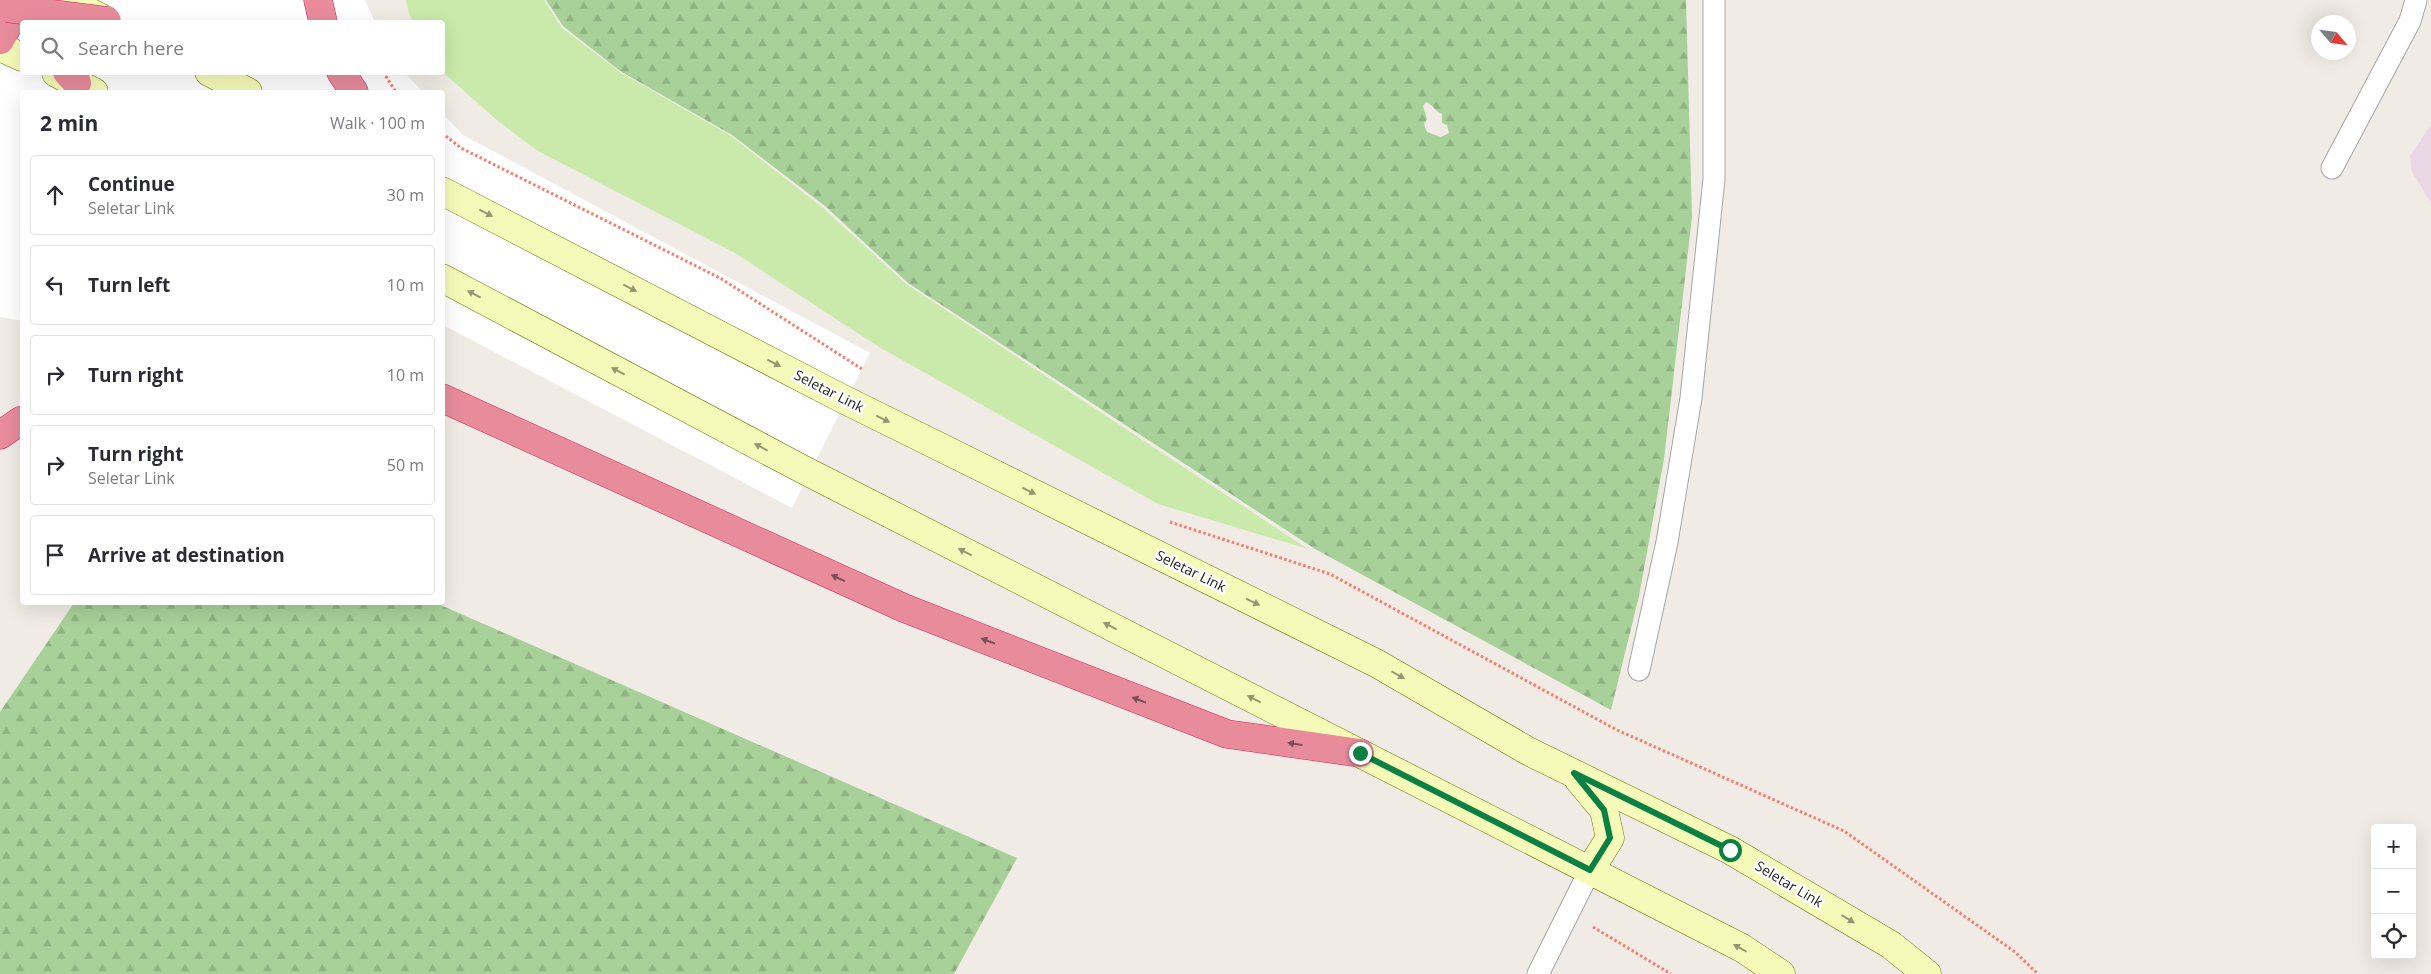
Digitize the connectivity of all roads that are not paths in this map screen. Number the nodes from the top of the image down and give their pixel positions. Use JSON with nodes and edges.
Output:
{"nodes":[{"id":1,"x":66,"y":0,"type":"edge"},
{"id":2,"x":318,"y":0,"type":"edge"},
{"id":3,"x":1714,"y":0,"type":"edge"},
{"id":4,"x":2416,"y":0,"type":"edge"},
{"id":5,"x":10,"y":8,"type":"edge"},
{"id":6,"x":94,"y":20,"type":"edge"},
{"id":7,"x":104,"y":20,"type":"edge"},
{"id":8,"x":323,"y":20,"type":"edge"},
{"id":9,"x":0,"y":40,"type":"edge"},
{"id":10,"x":0,"y":47,"type":"edge"},
{"id":11,"x":20,"y":57,"type":"edge"},
{"id":12,"x":215,"y":75,"type":"edge"},
{"id":13,"x":343,"y":75,"type":"edge"},
{"id":14,"x":244,"y":90,"type":"edge"},
{"id":15,"x":353,"y":90,"type":"edge"},
{"id":16,"x":2332,"y":168,"type":"dead end"},
{"id":17,"x":445,"y":193,"type":"edge"},
{"id":18,"x":445,"y":280,"type":"edge"},
{"id":19,"x":445,"y":399,"type":"edge"},
{"id":20,"x":20,"y":421,"type":"edge"},
{"id":21,"x":0,"y":435,"type":"edge"},
{"id":22,"x":1639,"y":670,"type":"dead end"},
{"id":23,"x":1360,"y":753,"type":"junction"},
{"id":24,"x":1574,"y":773,"type":"junction"},
{"id":25,"x":1590,"y":870,"type":"junction"},
{"id":26,"x":1538,"y":974,"type":"edge"},
{"id":27,"x":1781,"y":974,"type":"edge"},
{"id":28,"x":1927,"y":974,"type":"edge"}],
"edges":[{"from":1,"to":7,"type":"main road"},
{"from":2,"to":8,"type":"highway"},
{"from":3,"to":22,"type":"lane"},
{"from":4,"to":16,"type":"lane"},
{"from":5,"to":6,"type":"highway","bridge":true},
{"from":5,"to":9,"type":"highway"},
{"from":10,"to":11,"type":"main road"},
{"from":12,"to":14,"type":"main road"},
{"from":13,"to":15,"type":"highway"},
{"from":17,"to":24,"type":"main road","name":"Seletar Link","one_way":true},
{"from":23,"to":18,"type":"main road","one_way":true},
{"from":23,"to":19,"type":"highway","one_way":true},
{"from":20,"to":21,"type":"highway"},
{"from":23,"to":25,"type":"main road"},
{"from":24,"to":25,"type":"main road"},
{"from":24,"to":28,"type":"main road","name":"Seletar Link","one_way":true},
{"from":25,"to":26,"type":"lane"},
{"from":27,"to":25,"type":"main road","one_way":true}]}
